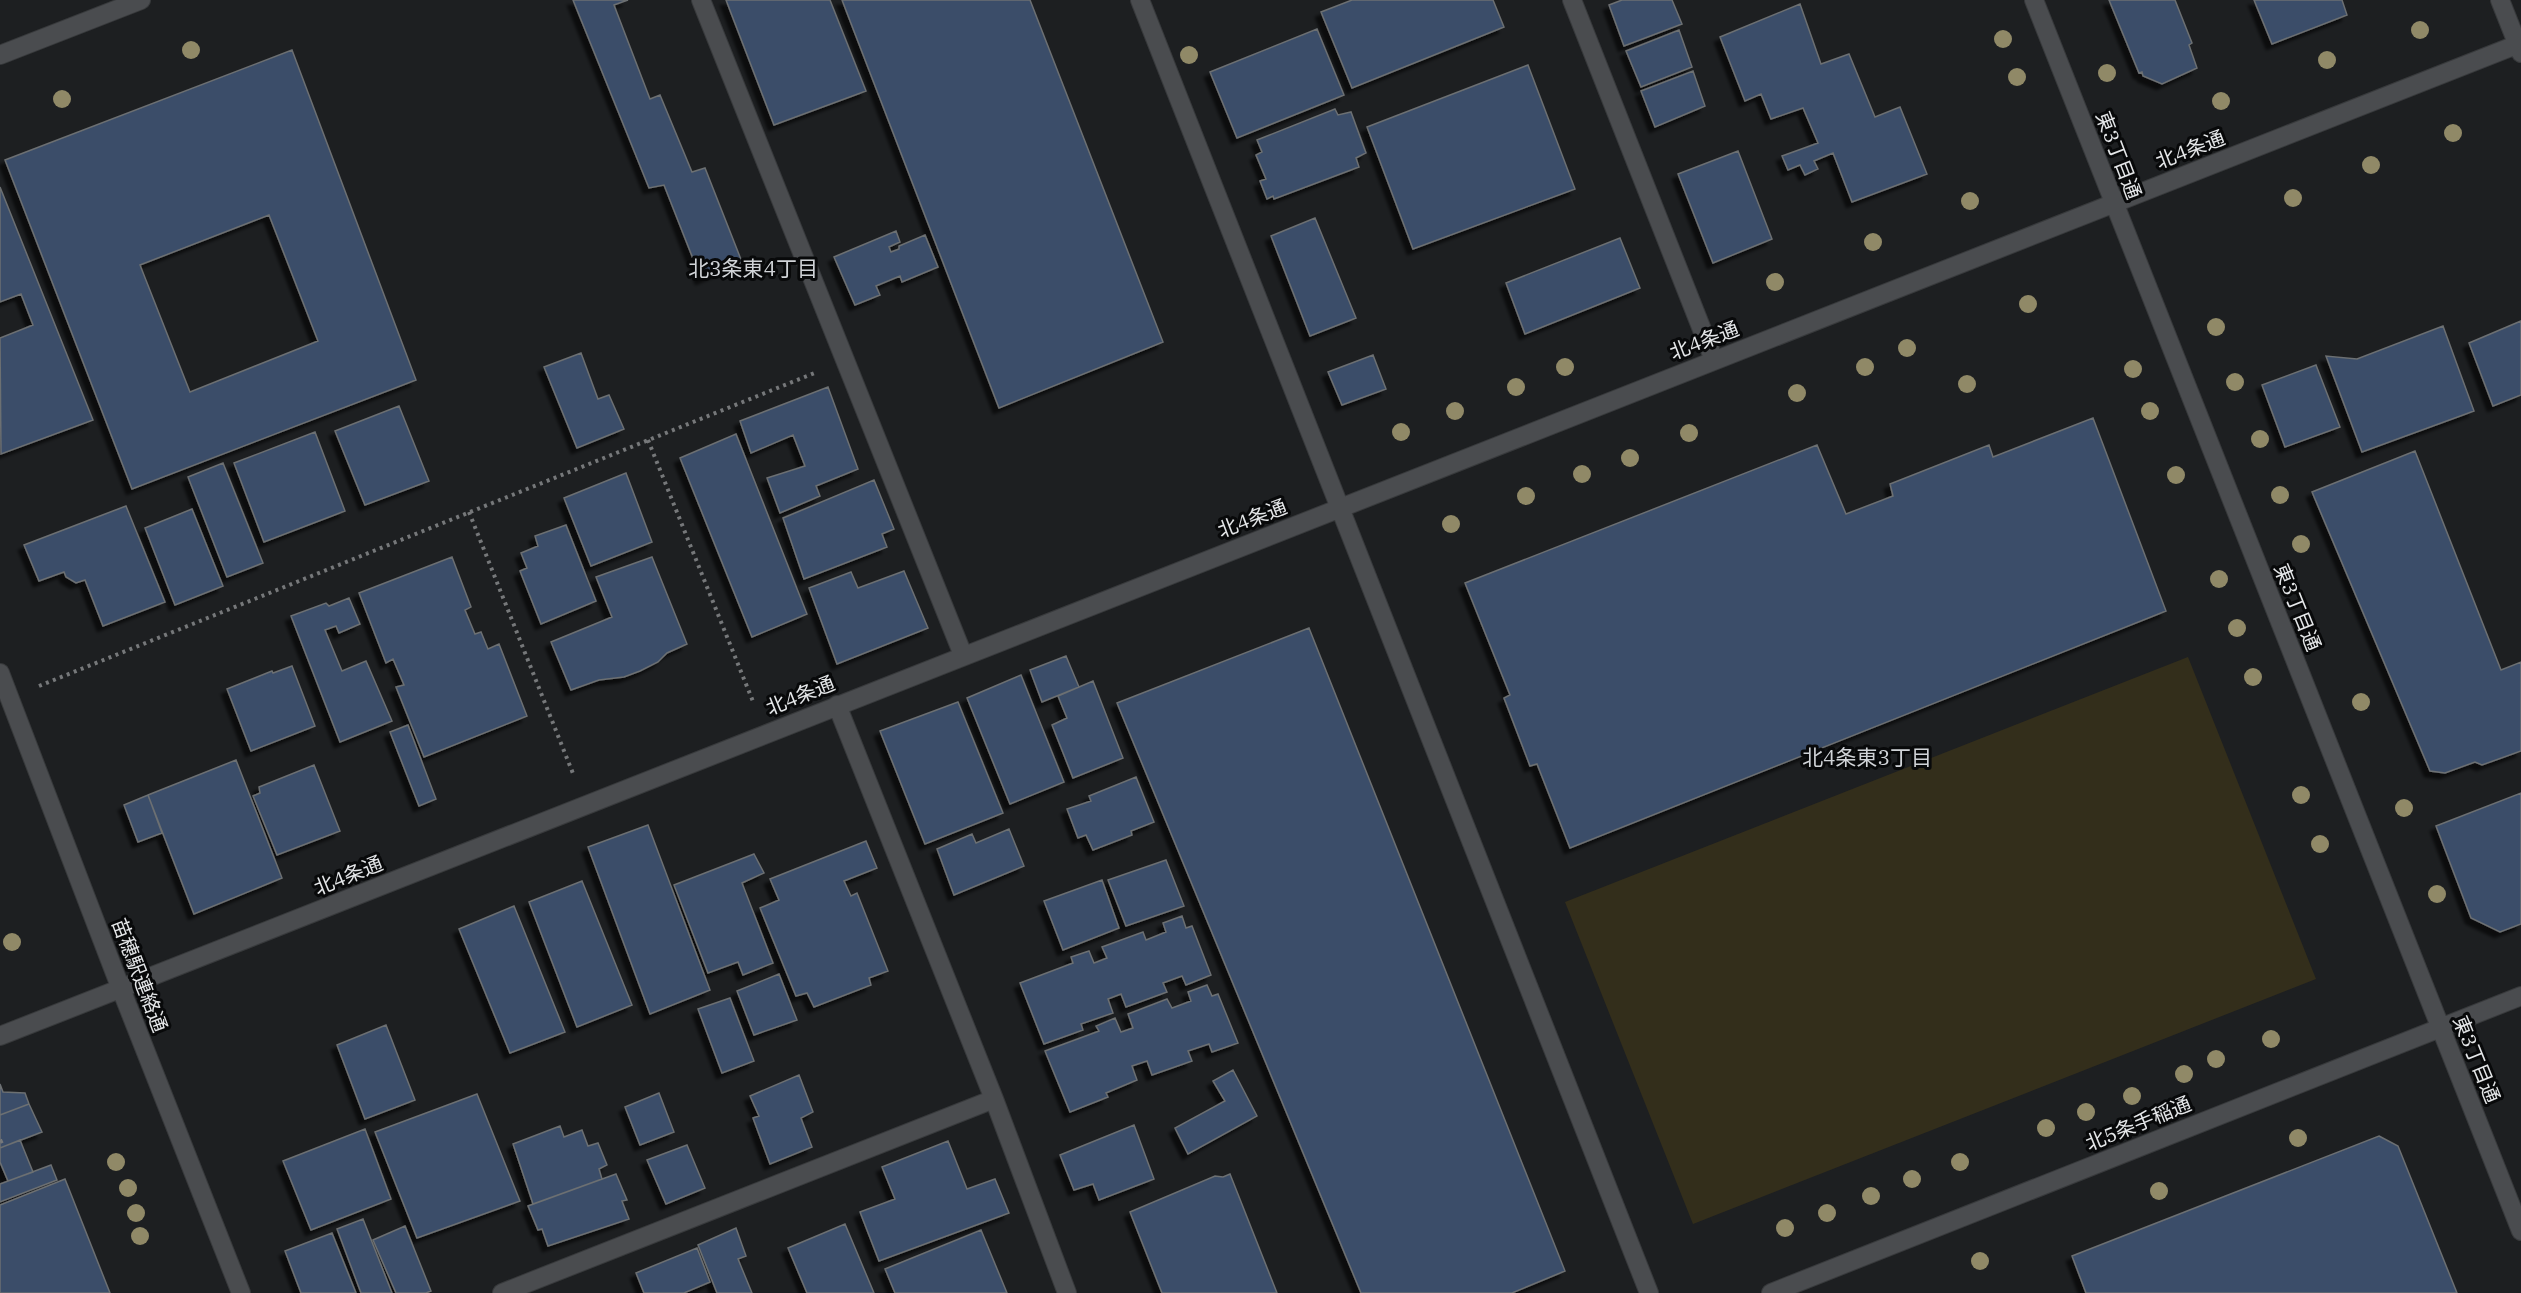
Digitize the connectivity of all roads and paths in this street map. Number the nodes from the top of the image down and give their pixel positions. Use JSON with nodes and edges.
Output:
{"nodes":[{"id":1,"x":141,"y":0,"type":"edge"},
{"id":2,"x":701,"y":0,"type":"edge"},
{"id":3,"x":1140,"y":0,"type":"edge"},
{"id":4,"x":1572,"y":0,"type":"edge"},
{"id":5,"x":2034,"y":0,"type":"edge"},
{"id":6,"x":2500,"y":0,"type":"edge"},
{"id":7,"x":2520,"y":47,"type":"edge"},
{"id":8,"x":0,"y":55,"type":"edge"},
{"id":9,"x":2114,"y":203,"type":"junction"},
{"id":10,"x":845,"y":360,"type":"junction"},
{"id":11,"x":1714,"y":360,"type":"junction"},
{"id":12,"x":648,"y":440,"type":"junction"},
{"id":13,"x":1340,"y":507,"type":"junction"},
{"id":14,"x":469,"y":512,"type":"junction"},
{"id":15,"x":963,"y":655,"type":"junction"},
{"id":16,"x":0,"y":673,"type":"edge"},
{"id":17,"x":10,"y":697,"type":"junction"},
{"id":18,"x":755,"y":705,"type":"dead end"},
{"id":19,"x":837,"y":705,"type":"junction"},
{"id":20,"x":585,"y":805,"type":"junction"},
{"id":21,"x":121,"y":989,"type":"junction"},
{"id":22,"x":2521,"y":996,"type":"edge"},
{"id":23,"x":2440,"y":1028,"type":"junction"},
{"id":24,"x":0,"y":1036,"type":"edge"},
{"id":25,"x":994,"y":1099,"type":"junction"},
{"id":26,"x":2521,"y":1231,"type":"edge"},
{"id":27,"x":241,"y":1293,"type":"edge"},
{"id":28,"x":501,"y":1293,"type":"edge"},
{"id":29,"x":1067,"y":1293,"type":"edge"},
{"id":30,"x":1649,"y":1293,"type":"edge"},
{"id":31,"x":1771,"y":1293,"type":"edge"}],
"edges":[{"from":1,"to":8,"type":"street"},
{"from":2,"to":10,"type":"street"},
{"from":3,"to":13,"type":"street"},
{"from":4,"to":11,"type":"street"},
{"from":5,"to":9,"type":"street","name":"東3丁目通"},
{"from":6,"to":7,"type":"street"},
{"from":7,"to":9,"type":"street","name":"北4条通"},
{"from":9,"to":11,"type":"street","name":"北4条通"},
{"from":9,"to":23,"type":"street","name":"東3丁目通"},
{"from":10,"to":12,"type":"path"},
{"from":10,"to":15,"type":"street"},
{"from":11,"to":13,"type":"street","name":"北4条通"},
{"from":12,"to":14,"type":"path"},
{"from":12,"to":18,"type":"path"},
{"from":13,"to":15,"type":"street","name":"北4条通"},
{"from":13,"to":30,"type":"street"},
{"from":14,"to":17,"type":"path"},
{"from":14,"to":20,"type":"path"},
{"from":15,"to":19,"type":"street","name":"北4条通"},
{"from":16,"to":17,"type":"street","name":"苗穂駅連絡通"},
{"from":17,"to":21,"type":"street","name":"苗穂駅連絡通"},
{"from":19,"to":20,"type":"street","name":"北4条通"},
{"from":19,"to":25,"type":"street"},
{"from":20,"to":21,"type":"street","name":"北4条通"},
{"from":21,"to":24,"type":"street","name":"北4条通"},
{"from":21,"to":27,"type":"street","name":"苗穂駅連絡通"},
{"from":22,"to":23,"type":"street","name":"北5条手稲通"},
{"from":23,"to":26,"type":"street","name":"東3丁目通"},
{"from":23,"to":31,"type":"street","name":"北5条手稲通"},
{"from":25,"to":28,"type":"street"},
{"from":25,"to":29,"type":"street"}]}
